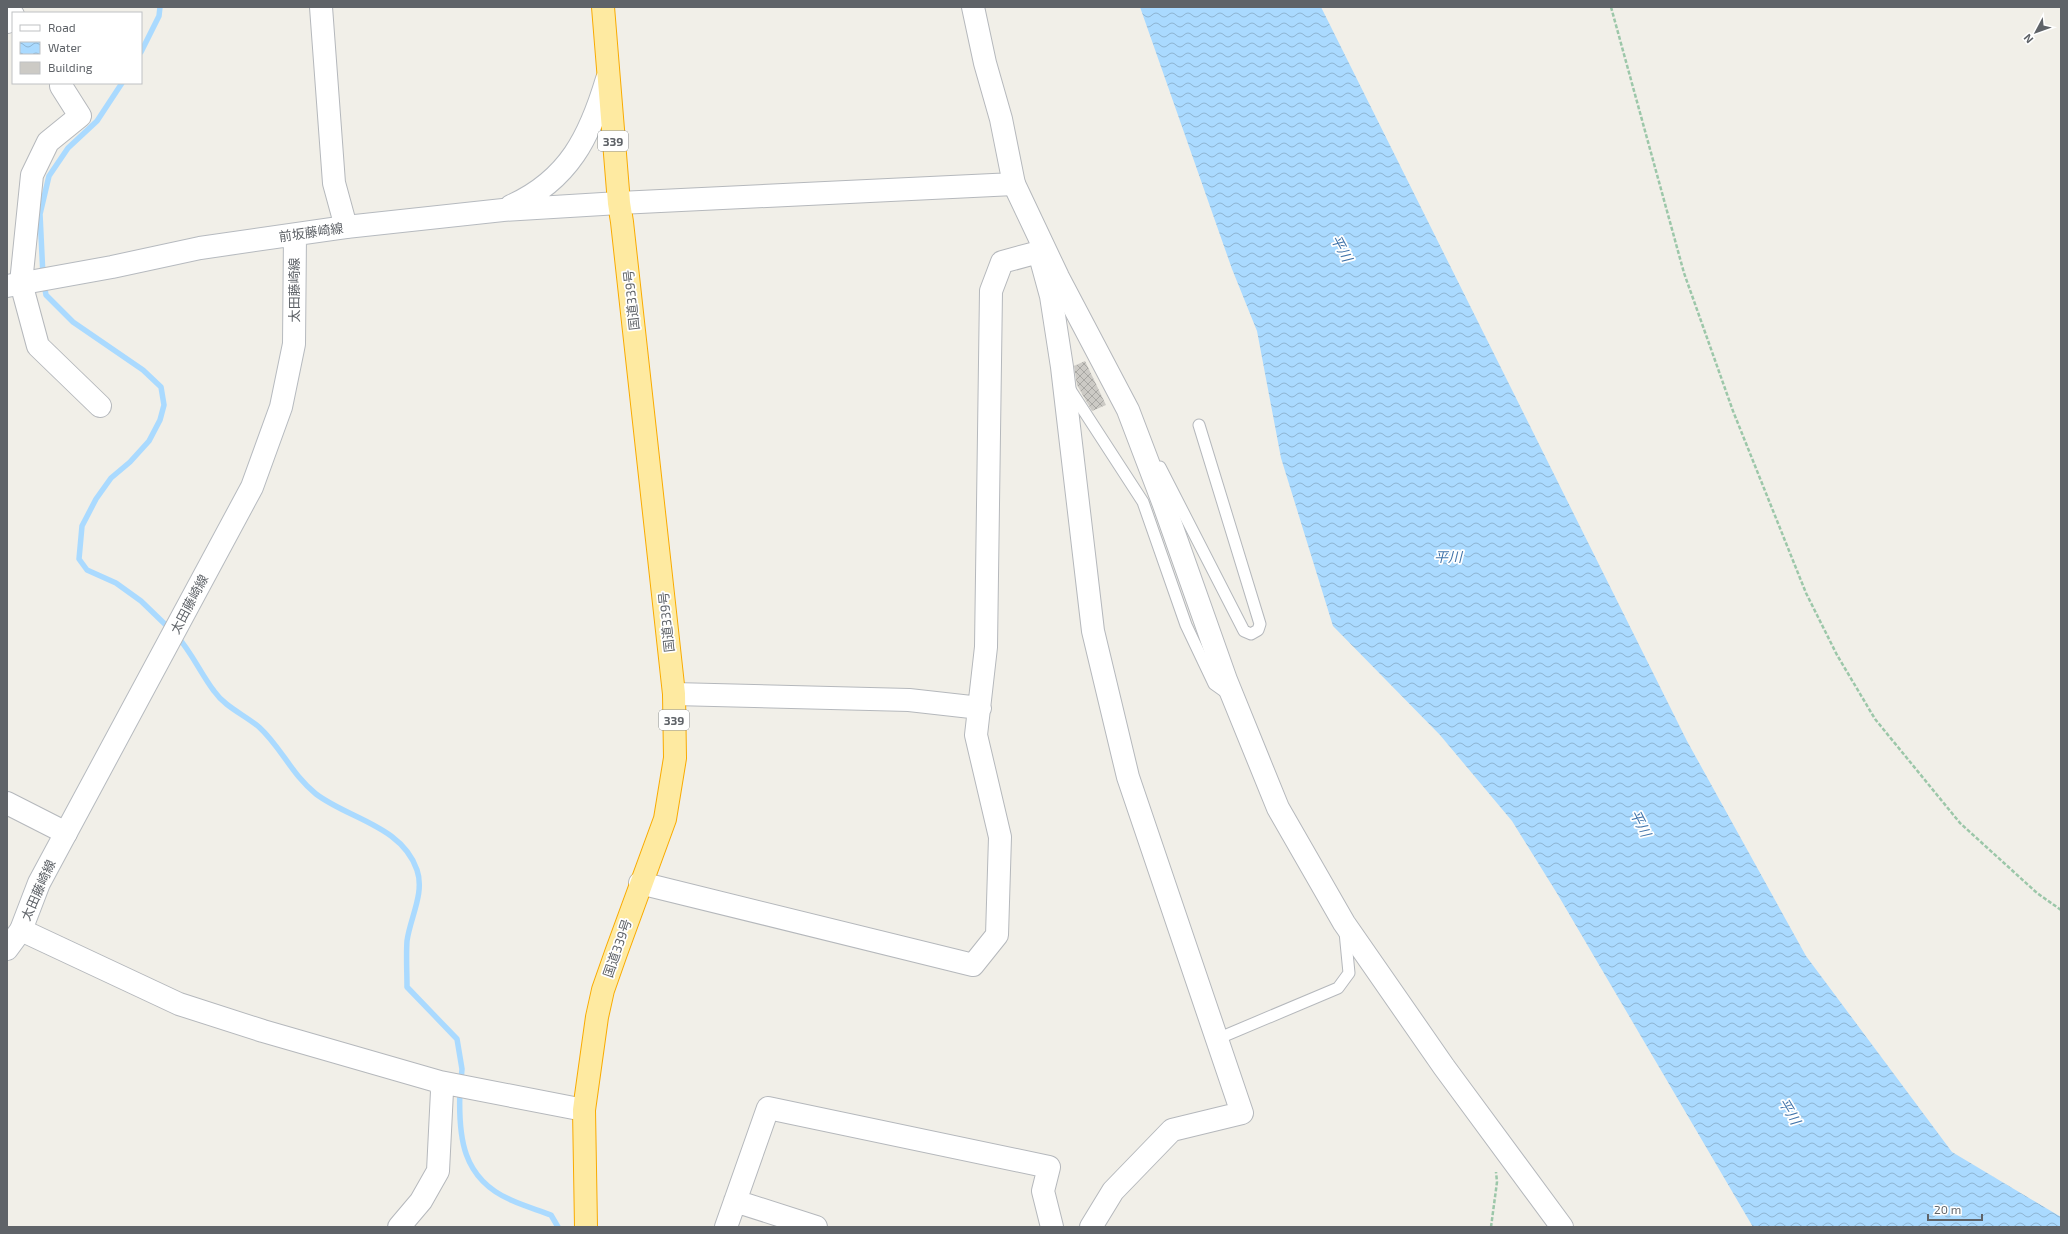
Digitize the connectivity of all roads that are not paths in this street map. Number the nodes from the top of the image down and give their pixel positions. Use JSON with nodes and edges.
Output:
{"nodes":[{"id":1,"x":321,"y":7,"type":"edge"},
{"id":2,"x":603,"y":7,"type":"edge"},
{"id":3,"x":973,"y":7,"type":"edge"},
{"id":4,"x":607,"y":79,"type":"junction"},
{"id":5,"x":61,"y":86,"type":"dead end"},
{"id":6,"x":1014,"y":184,"type":"junction"},
{"id":7,"x":619,"y":203,"type":"junction"},
{"id":8,"x":503,"y":210,"type":"junction"},
{"id":9,"x":346,"y":227,"type":"junction"},
{"id":10,"x":294,"y":235,"type":"junction"},
{"id":11,"x":1040,"y":247,"type":"junction"},
{"id":12,"x":14,"y":285,"type":"edge"},
{"id":13,"x":1064,"y":379,"type":"junction"},
{"id":14,"x":100,"y":406,"type":"dead end"},
{"id":15,"x":1128,"y":410,"type":"junction"},
{"id":16,"x":1199,"y":425,"type":"dead end"},
{"id":17,"x":674,"y":694,"type":"junction"},
{"id":18,"x":1233,"y":698,"type":"junction"},
{"id":19,"x":980,"y":708,"type":"junction"},
{"id":20,"x":7,"y":803,"type":"edge"},
{"id":21,"x":66,"y":833,"type":"junction"},
{"id":22,"x":640,"y":883,"type":"junction"},
{"id":23,"x":1344,"y":923,"type":"junction"},
{"id":24,"x":21,"y":930,"type":"junction"},
{"id":25,"x":7,"y":949,"type":"edge"},
{"id":26,"x":1217,"y":1039,"type":"junction"},
{"id":27,"x":440,"y":1082,"type":"junction"},
{"id":28,"x":584,"y":1110,"type":"junction"},
{"id":29,"x":735,"y":1201,"type":"junction"},
{"id":30,"x":399,"y":1227,"type":"edge"},
{"id":31,"x":586,"y":1227,"type":"edge"},
{"id":32,"x":726,"y":1227,"type":"edge"},
{"id":33,"x":816,"y":1227,"type":"edge"},
{"id":34,"x":1052,"y":1227,"type":"edge"},
{"id":35,"x":1091,"y":1227,"type":"edge"},
{"id":36,"x":1562,"y":1227,"type":"edge"}],
"edges":[{"from":1,"to":9,"type":"street"},
{"from":2,"to":4,"type":"highway","name":"国道339号","number":"339"},
{"from":3,"to":6,"type":"street"},
{"from":4,"to":7,"type":"highway","name":"国道339号","number":"339"},
{"from":4,"to":8,"type":"street"},
{"from":5,"to":12,"type":"street"},
{"from":6,"to":7,"type":"street","name":"前坂藤崎線"},
{"from":6,"to":11,"type":"street"},
{"from":7,"to":8,"type":"street","name":"前坂藤崎線"},
{"from":7,"to":17,"type":"highway","name":"国道339号","number":"339"},
{"from":8,"to":9,"type":"street","name":"前坂藤崎線"},
{"from":9,"to":10,"type":"street","name":"前坂藤崎線"},
{"from":10,"to":12,"type":"street","name":"前坂藤崎線"},
{"from":10,"to":21,"type":"street","name":"太田藤崎線"},
{"from":11,"to":13,"type":"street"},
{"from":11,"to":15,"type":"street"},
{"from":11,"to":19,"type":"street"},
{"from":12,"to":14,"type":"street"},
{"from":13,"to":18,"type":"lane"},
{"from":13,"to":26,"type":"street"},
{"from":15,"to":16,"type":"lane"},
{"from":15,"to":18,"type":"street"},
{"from":17,"to":19,"type":"street"},
{"from":17,"to":22,"type":"highway","name":"国道339号","number":"339"},
{"from":18,"to":23,"type":"street"},
{"from":19,"to":22,"type":"street"},
{"from":20,"to":21,"type":"street"},
{"from":21,"to":24,"type":"street","name":"太田藤崎線"},
{"from":22,"to":28,"type":"highway","name":"国道339号","number":"339"},
{"from":23,"to":26,"type":"lane"},
{"from":23,"to":36,"type":"street"},
{"from":24,"to":25,"type":"street","name":"太田藤崎線"},
{"from":24,"to":27,"type":"street"},
{"from":26,"to":35,"type":"street"},
{"from":27,"to":28,"type":"street"},
{"from":27,"to":30,"type":"street"},
{"from":28,"to":31,"type":"highway","name":"国道339号","number":"339"},
{"from":29,"to":32,"type":"street"},
{"from":29,"to":33,"type":"street"},
{"from":29,"to":34,"type":"street"}]}
